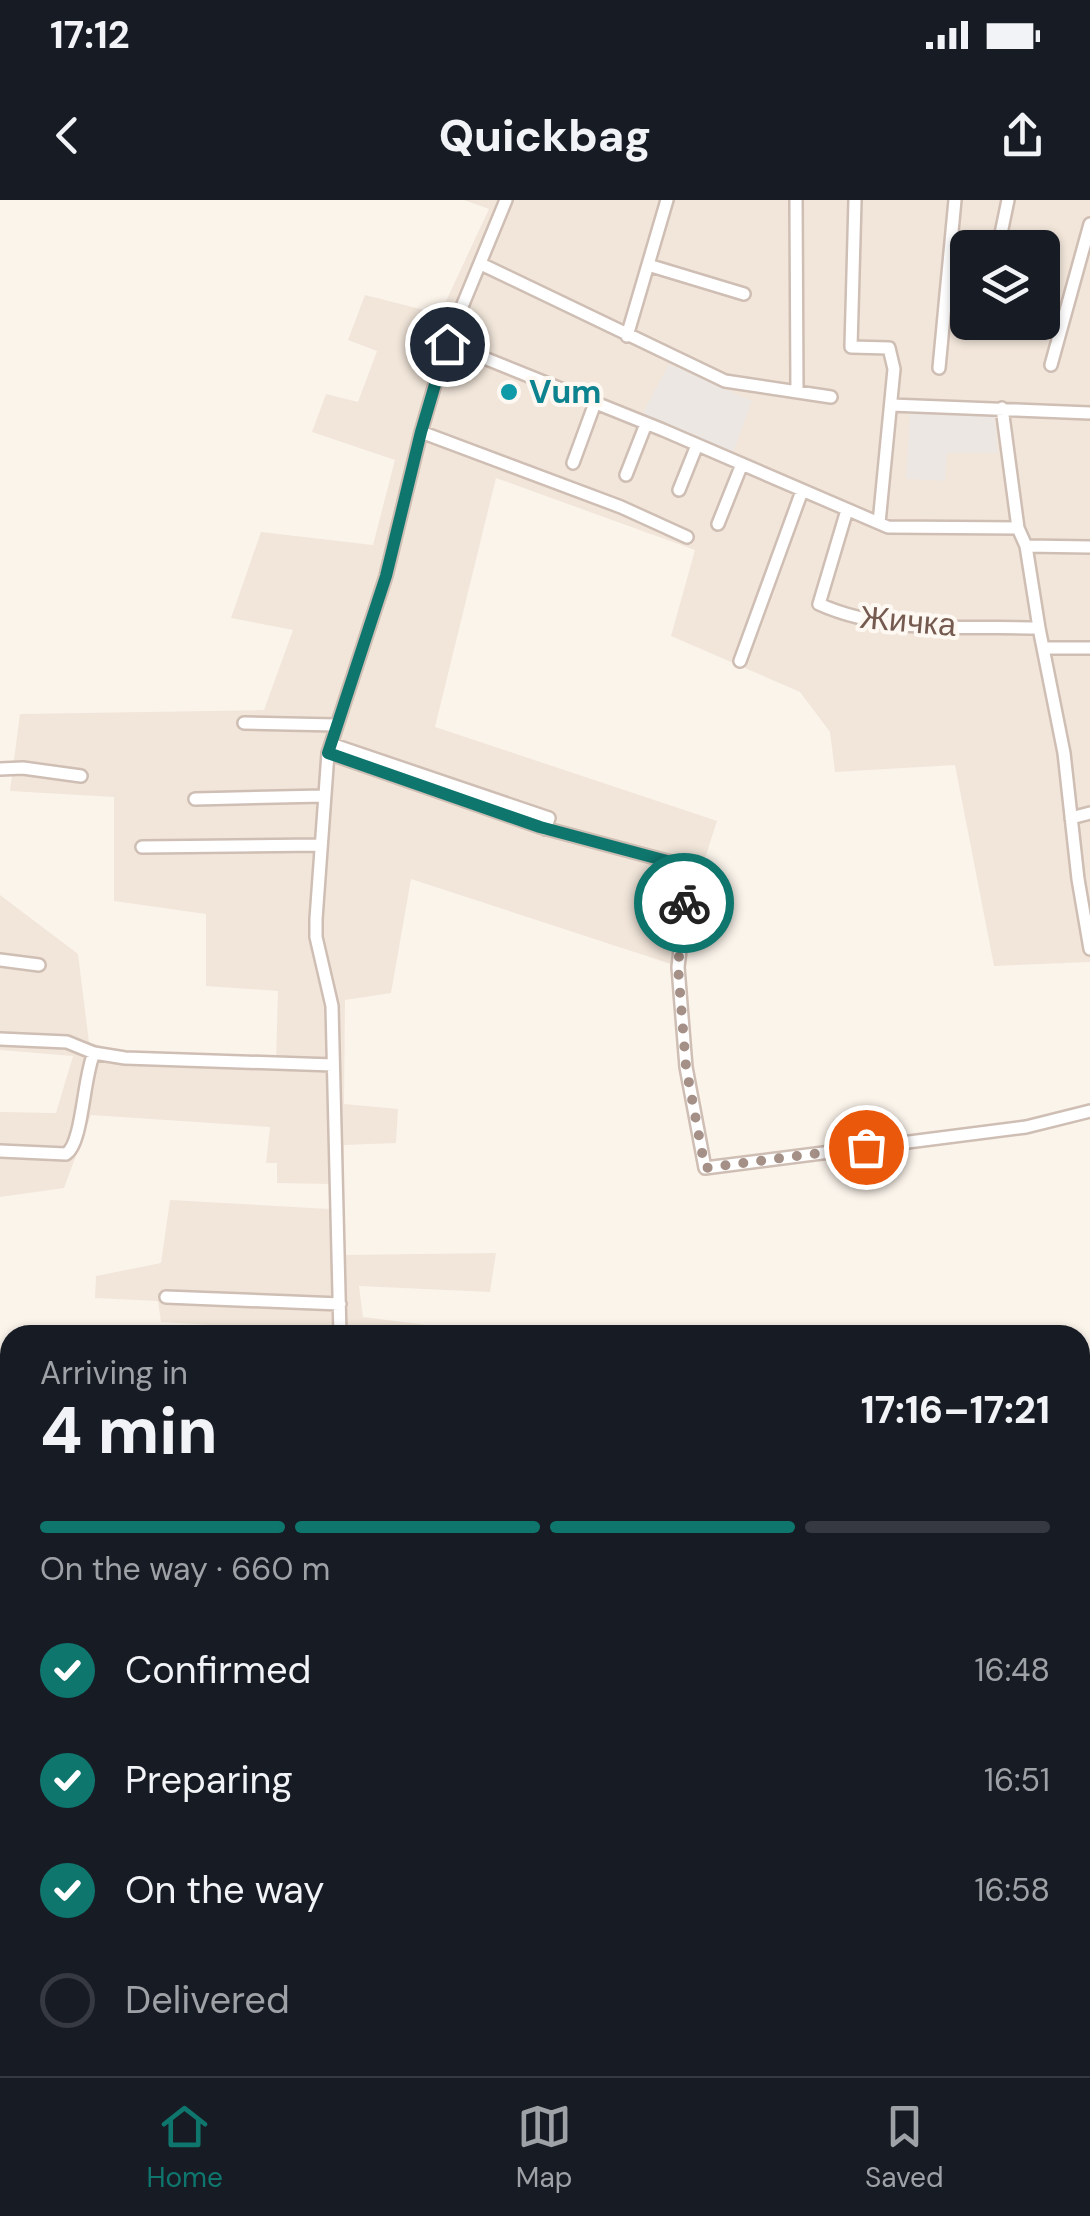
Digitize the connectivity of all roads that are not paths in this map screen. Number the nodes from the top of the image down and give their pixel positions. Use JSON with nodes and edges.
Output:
{"nodes":[{"id":1,"x":506,"y":200,"type":"edge"},
{"id":2,"x":667,"y":200,"type":"edge"},
{"id":3,"x":796,"y":200,"type":"edge"},
{"id":4,"x":855,"y":200,"type":"edge"},
{"id":5,"x":955,"y":200,"type":"edge"},
{"id":6,"x":1008,"y":200,"type":"edge"},
{"id":7,"x":1090,"y":224,"type":"edge"},
{"id":8,"x":1002,"y":230,"type":"edge"},
{"id":9,"x":481,"y":264,"type":"junction"},
{"id":10,"x":648,"y":265,"type":"junction"},
{"id":11,"x":744,"y":294,"type":"dead end"},
{"id":12,"x":628,"y":336,"type":"junction"},
{"id":13,"x":447,"y":344,"type":"junction"},
{"id":14,"x":1050,"y":365,"type":"dead end"},
{"id":15,"x":939,"y":368,"type":"dead end"},
{"id":16,"x":797,"y":392,"type":"junction"},
{"id":17,"x":831,"y":397,"type":"dead end"},
{"id":18,"x":595,"y":403,"type":"junction"},
{"id":19,"x":891,"y":404,"type":"junction"},
{"id":20,"x":1002,"y":408,"type":"junction"},
{"id":21,"x":1090,"y":413,"type":"edge"},
{"id":22,"x":646,"y":424,"type":"junction"},
{"id":23,"x":421,"y":432,"type":"junction"},
{"id":24,"x":697,"y":445,"type":"junction"},
{"id":25,"x":572,"y":463,"type":"dead end"},
{"id":26,"x":742,"y":464,"type":"junction"},
{"id":27,"x":626,"y":475,"type":"dead end"},
{"id":28,"x":679,"y":490,"type":"dead end"},
{"id":29,"x":802,"y":491,"type":"junction"},
{"id":30,"x":848,"y":510,"type":"junction"},
{"id":31,"x":879,"y":523,"type":"junction"},
{"id":32,"x":718,"y":524,"type":"dead end"},
{"id":33,"x":1018,"y":528,"type":"junction"},
{"id":34,"x":688,"y":537,"type":"dead end"},
{"id":35,"x":1026,"y":546,"type":"junction"},
{"id":36,"x":1090,"y":548,"type":"edge"},
{"id":37,"x":1038,"y":628,"type":"junction"},
{"id":38,"x":1042,"y":648,"type":"junction"},
{"id":39,"x":1090,"y":648,"type":"edge"},
{"id":40,"x":740,"y":661,"type":"dead end"},
{"id":41,"x":244,"y":723,"type":"dead end"},
{"id":42,"x":336,"y":726,"type":"junction"},
{"id":43,"x":329,"y":748,"type":"junction"},
{"id":44,"x":0,"y":769,"type":"edge"},
{"id":45,"x":81,"y":776,"type":"dead end"},
{"id":46,"x":323,"y":796,"type":"junction"},
{"id":47,"x":195,"y":799,"type":"dead end"},
{"id":48,"x":1090,"y":813,"type":"edge"},
{"id":49,"x":1071,"y":818,"type":"junction"},
{"id":50,"x":320,"y":845,"type":"junction"},
{"id":51,"x":142,"y":847,"type":"dead end"},
{"id":52,"x":1086,"y":904,"type":"edge"},
{"id":53,"x":1090,"y":949,"type":"edge"},
{"id":54,"x":0,"y":960,"type":"edge"},
{"id":55,"x":39,"y":964,"type":"dead end"},
{"id":56,"x":0,"y":1038,"type":"edge"},
{"id":57,"x":94,"y":1052,"type":"junction"},
{"id":58,"x":333,"y":1065,"type":"junction"},
{"id":59,"x":1090,"y":1111,"type":"edge"},
{"id":60,"x":0,"y":1152,"type":"edge"},
{"id":61,"x":166,"y":1297,"type":"dead end"},
{"id":62,"x":340,"y":1304,"type":"junction"},
{"id":63,"x":340,"y":1325,"type":"edge"}],
"edges":[{"from":1,"to":9,"type":"street"},
{"from":2,"to":10,"type":"street"},
{"from":3,"to":16,"type":"street"},
{"from":4,"to":19,"type":"street"},
{"from":5,"to":15,"type":"street"},
{"from":6,"to":8,"type":"street"},
{"from":7,"to":14,"type":"street"},
{"from":9,"to":12,"type":"street"},
{"from":9,"to":13,"type":"street"},
{"from":10,"to":11,"type":"street"},
{"from":10,"to":12,"type":"street"},
{"from":12,"to":16,"type":"street"},
{"from":13,"to":18,"type":"street"},
{"from":13,"to":23,"type":"street"},
{"from":16,"to":17,"type":"street"},
{"from":18,"to":22,"type":"street"},
{"from":18,"to":25,"type":"street"},
{"from":19,"to":20,"type":"street"},
{"from":19,"to":31,"type":"street"},
{"from":20,"to":21,"type":"street"},
{"from":20,"to":33,"type":"street"},
{"from":22,"to":24,"type":"street"},
{"from":22,"to":27,"type":"street"},
{"from":23,"to":34,"type":"street"},
{"from":23,"to":42,"type":"street"},
{"from":24,"to":26,"type":"street"},
{"from":24,"to":28,"type":"street"},
{"from":26,"to":29,"type":"street"},
{"from":26,"to":32,"type":"street"},
{"from":29,"to":30,"type":"street"},
{"from":29,"to":40,"type":"street"},
{"from":30,"to":31,"type":"street"},
{"from":30,"to":37,"type":"street","name":"Жичка"},
{"from":31,"to":33,"type":"street"},
{"from":33,"to":35,"type":"street"},
{"from":35,"to":36,"type":"street"},
{"from":35,"to":37,"type":"street"},
{"from":37,"to":38,"type":"street"},
{"from":38,"to":39,"type":"street"},
{"from":38,"to":49,"type":"street"},
{"from":41,"to":42,"type":"street"},
{"from":42,"to":43,"type":"street"},
{"from":43,"to":46,"type":"street"},
{"from":43,"to":59,"type":"street"},
{"from":44,"to":45,"type":"street"},
{"from":46,"to":47,"type":"street"},
{"from":46,"to":50,"type":"street"},
{"from":48,"to":49,"type":"street"},
{"from":49,"to":52,"type":"street"},
{"from":50,"to":51,"type":"street"},
{"from":50,"to":58,"type":"street"},
{"from":52,"to":53,"type":"street"},
{"from":54,"to":55,"type":"street"},
{"from":56,"to":57,"type":"street"},
{"from":57,"to":58,"type":"street"},
{"from":57,"to":60,"type":"street"},
{"from":58,"to":62,"type":"street"},
{"from":61,"to":62,"type":"street"},
{"from":62,"to":63,"type":"street"}]}
